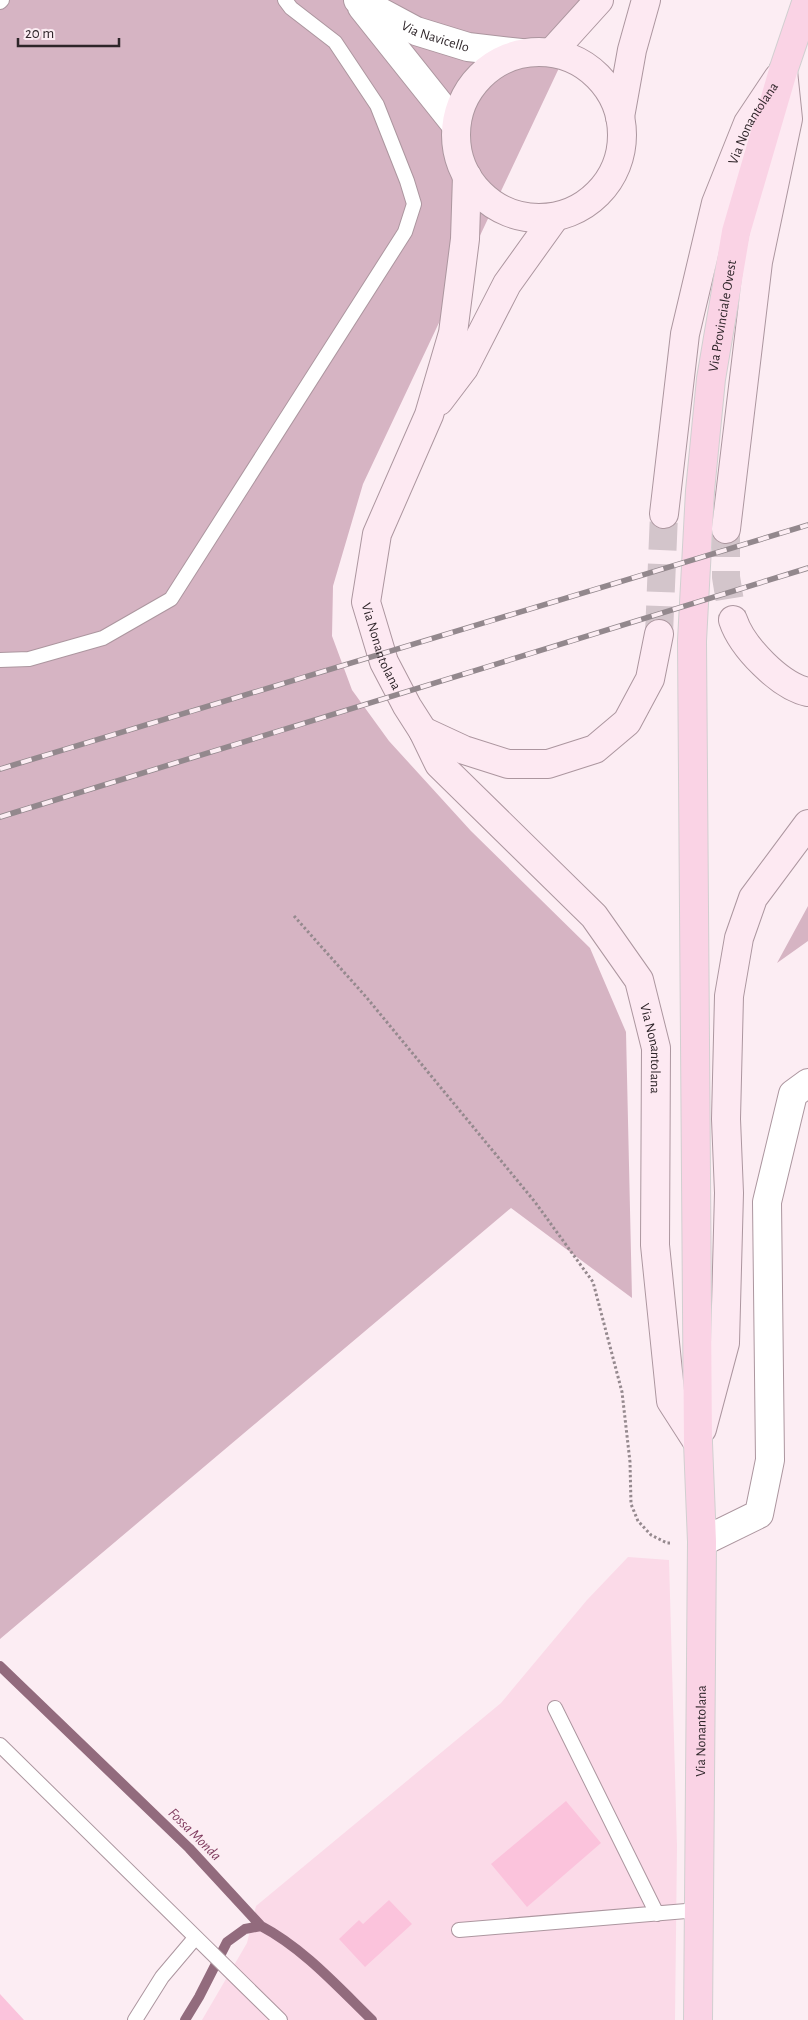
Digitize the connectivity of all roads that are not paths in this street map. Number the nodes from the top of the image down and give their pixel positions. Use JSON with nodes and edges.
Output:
{"nodes":[{"id":1,"x":285,"y":0,"type":"edge"},
{"id":2,"x":357,"y":0,"type":"edge"},
{"id":3,"x":600,"y":0,"type":"edge"},
{"id":4,"x":646,"y":0,"type":"edge"},
{"id":5,"x":807,"y":0,"type":"edge"},
{"id":6,"x":552,"y":52,"type":"junction"},
{"id":7,"x":521,"y":53,"type":"junction"},
{"id":8,"x":783,"y":71,"type":"junction"},
{"id":9,"x":620,"y":117,"type":"junction"},
{"id":10,"x":456,"y":125,"type":"junction"},
{"id":11,"x":466,"y":176,"type":"junction"},
{"id":12,"x":555,"y":216,"type":"junction"},
{"id":13,"x":429,"y":415,"type":"junction"},
{"id":14,"x":664,"y":514,"type":"tunnel mouth"},
{"id":15,"x":726,"y":529,"type":"tunnel mouth"},
{"id":16,"x":733,"y":620,"type":"tunnel mouth"},
{"id":17,"x":659,"y":634,"type":"tunnel mouth"},
{"id":18,"x":692,"y":641,"type":"joint"},
{"id":19,"x":0,"y":660,"type":"edge"},
{"id":20,"x":808,"y":692,"type":"edge"},
{"id":21,"x":423,"y":731,"type":"junction"},
{"id":22,"x":808,"y":824,"type":"edge"},
{"id":23,"x":808,"y":1083,"type":"edge"},
{"id":24,"x":698,"y":1442,"type":"junction"},
{"id":25,"x":702,"y":1542,"type":"junction"},
{"id":26,"x":554,"y":1708,"type":"dead end"},
{"id":27,"x":0,"y":1745,"type":"edge"},
{"id":28,"x":698,"y":1910,"type":"junction"},
{"id":29,"x":657,"y":1914,"type":"junction"},
{"id":30,"x":459,"y":1930,"type":"dead end"},
{"id":31,"x":195,"y":1938,"type":"junction"},
{"id":32,"x":134,"y":2020,"type":"edge"},
{"id":33,"x":280,"y":2020,"type":"edge"},
{"id":34,"x":698,"y":2020,"type":"edge"}],
"edges":[{"from":1,"to":19,"type":"lane"},
{"from":2,"to":7,"type":"street","name":"Via Navicello"},
{"from":2,"to":10,"type":"street","name":"Via Navicello"},
{"from":3,"to":6,"type":"main road"},
{"from":4,"to":9,"type":"main road","name":"Via Nonantolana"},
{"from":5,"to":8,"type":"main road","name":"Via Provinciale Ovest"},
{"from":6,"to":7,"type":"main road","name":"Via Nonantolana"},
{"from":6,"to":9,"type":"main road","name":"Via Nonantolana"},
{"from":7,"to":10,"type":"main road","name":"Via Nonantolana"},
{"from":8,"to":14,"type":"main road","name":"Via Nonantolana"},
{"from":8,"to":15,"type":"main road","name":"Via Nonantolana"},
{"from":8,"to":18,"type":"main road","name":"Via Provinciale Ovest"},
{"from":9,"to":12,"type":"main road","name":"Via Nonantolana"},
{"from":10,"to":11,"type":"main road","name":"Via Nonantolana"},
{"from":11,"to":12,"type":"main road","name":"Via Nonantolana"},
{"from":11,"to":13,"type":"main road","name":"Via Nonantolana"},
{"from":12,"to":13,"type":"main road","name":"Via Nonantolana"},
{"from":13,"to":21,"type":"main road","name":"Via Nonantolana"},
{"from":16,"to":20,"type":"main road"},
{"from":17,"to":21,"type":"main road"},
{"from":18,"to":24,"type":"main road","name":"Via Nonantolana"},
{"from":21,"to":24,"type":"main road","name":"Via Nonantolana"},
{"from":22,"to":24,"type":"main road","name":"Via Nonantolana"},
{"from":23,"to":25,"type":"street"},
{"from":24,"to":25,"type":"main road","name":"Via Nonantolana"},
{"from":25,"to":28,"type":"main road","name":"Via Nonantolana"},
{"from":26,"to":29,"type":"lane"},
{"from":27,"to":31,"type":"lane"},
{"from":28,"to":29,"type":"lane"},
{"from":28,"to":34,"type":"main road","name":"Via Nonantolana"},
{"from":29,"to":30,"type":"lane"},
{"from":31,"to":32,"type":"lane"},
{"from":31,"to":33,"type":"lane"}]}
